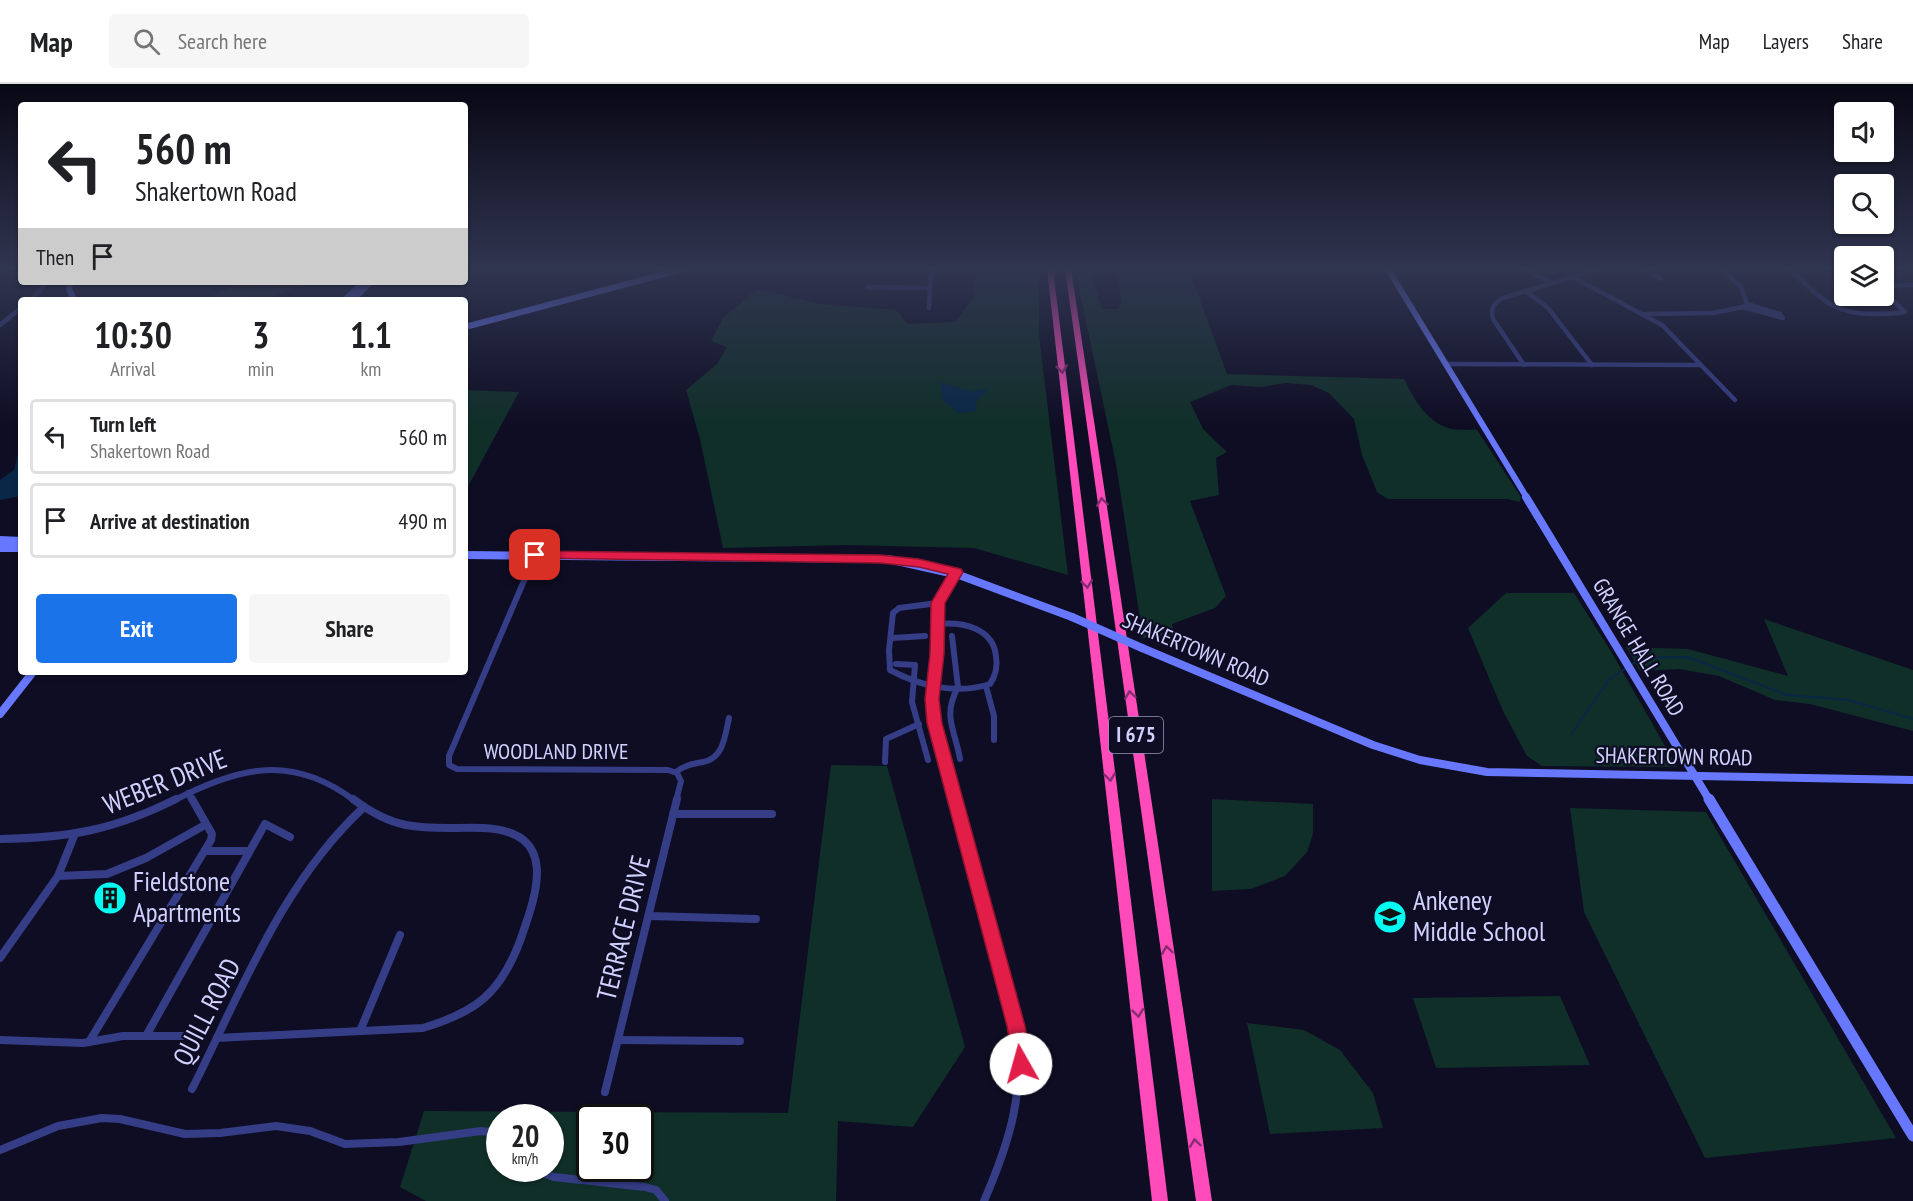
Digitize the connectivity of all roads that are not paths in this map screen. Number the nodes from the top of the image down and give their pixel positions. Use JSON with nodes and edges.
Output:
{"nodes":[{"id":1,"x":487,"y":321,"type":"edge"},
{"id":2,"x":1056,"y":321,"type":"edge"},
{"id":3,"x":1076,"y":321,"type":"edge"},
{"id":4,"x":1420,"y":321,"type":"edge"},
{"id":5,"x":1494,"y":321,"type":"edge"},
{"id":6,"x":1558,"y":321,"type":"edge"},
{"id":7,"x":1654,"y":321,"type":"edge"},
{"id":8,"x":468,"y":326,"type":"edge"},
{"id":9,"x":1446,"y":364,"type":"junction"},
{"id":10,"x":1524,"y":365,"type":"junction"},
{"id":11,"x":1592,"y":365,"type":"junction"},
{"id":12,"x":1700,"y":365,"type":"junction"},
{"id":13,"x":1735,"y":400,"type":"dead end"},
{"id":14,"x":0,"y":540,"type":"edge"},
{"id":15,"x":18,"y":541,"type":"edge"},
{"id":16,"x":0,"y":548,"type":"edge"},
{"id":17,"x":18,"y":548,"type":"edge"},
{"id":18,"x":468,"y":555,"type":"edge"},
{"id":19,"x":535,"y":555,"type":"junction"},
{"id":20,"x":956,"y":572,"type":"junction"},
{"id":21,"x":938,"y":603,"type":"junction"},
{"id":22,"x":939,"y":624,"type":"junction"},
{"id":23,"x":925,"y":636,"type":"dead end"},
{"id":24,"x":952,"y":636,"type":"dead end"},
{"id":25,"x":892,"y":638,"type":"junction"},
{"id":26,"x":896,"y":664,"type":"dead end"},
{"id":27,"x":31,"y":675,"type":"edge"},
{"id":28,"x":914,"y":682,"type":"junction"},
{"id":29,"x":933,"y":686,"type":"junction"},
{"id":30,"x":986,"y":686,"type":"junction"},
{"id":31,"x":958,"y":687,"type":"junction"},
{"id":32,"x":0,"y":714,"type":"edge"},
{"id":33,"x":729,"y":718,"type":"dead end"},
{"id":34,"x":919,"y":724,"type":"junction"},
{"id":35,"x":994,"y":740,"type":"dead end"},
{"id":36,"x":960,"y":759,"type":"dead end"},
{"id":37,"x":928,"y":760,"type":"dead end"},
{"id":38,"x":885,"y":762,"type":"dead end"},
{"id":39,"x":676,"y":773,"type":"junction"},
{"id":40,"x":1695,"y":776,"type":"junction"},
{"id":41,"x":1913,"y":780,"type":"edge"},
{"id":42,"x":188,"y":793,"type":"junction"},
{"id":43,"x":363,"y":808,"type":"junction"},
{"id":44,"x":674,"y":814,"type":"junction"},
{"id":45,"x":772,"y":814,"type":"dead end"},
{"id":46,"x":205,"y":825,"type":"junction"},
{"id":47,"x":74,"y":836,"type":"junction"},
{"id":48,"x":290,"y":837,"type":"dead end"},
{"id":49,"x":0,"y":839,"type":"edge"},
{"id":50,"x":205,"y":851,"type":"junction"},
{"id":51,"x":249,"y":851,"type":"junction"},
{"id":52,"x":58,"y":876,"type":"junction"},
{"id":53,"x":648,"y":916,"type":"junction"},
{"id":54,"x":756,"y":919,"type":"dead end"},
{"id":55,"x":400,"y":935,"type":"dead end"},
{"id":56,"x":0,"y":958,"type":"edge"},
{"id":57,"x":360,"y":1030,"type":"junction"},
{"id":58,"x":146,"y":1036,"type":"junction"},
{"id":59,"x":184,"y":1036,"type":"dead end"},
{"id":60,"x":217,"y":1038,"type":"junction"},
{"id":61,"x":0,"y":1040,"type":"edge"},
{"id":62,"x":618,"y":1040,"type":"junction"},
{"id":63,"x":740,"y":1041,"type":"dead end"},
{"id":64,"x":89,"y":1042,"type":"junction"},
{"id":65,"x":192,"y":1089,"type":"dead end"},
{"id":66,"x":605,"y":1092,"type":"dead end"},
{"id":67,"x":486,"y":1132,"type":"edge"},
{"id":68,"x":1913,"y":1137,"type":"edge"},
{"id":69,"x":0,"y":1150,"type":"edge"},
{"id":70,"x":564,"y":1178,"type":"edge"},
{"id":71,"x":665,"y":1201,"type":"edge"},
{"id":72,"x":984,"y":1201,"type":"edge"},
{"id":73,"x":1160,"y":1201,"type":"edge"},
{"id":74,"x":1204,"y":1201,"type":"edge"}],
"edges":[{"from":1,"to":8,"type":"street"},
{"from":2,"to":73,"type":"highway","number":"I 675","one_way":true},
{"from":74,"to":3,"type":"highway","number":"I 675","one_way":true},
{"from":4,"to":9,"type":"street","name":"GRANGE HALL ROAD"},
{"from":5,"to":10,"type":"street"},
{"from":6,"to":11,"type":"street"},
{"from":7,"to":12,"type":"street"},
{"from":9,"to":10,"type":"street"},
{"from":9,"to":40,"type":"street","name":"GRANGE HALL ROAD"},
{"from":10,"to":11,"type":"street"},
{"from":11,"to":12,"type":"street"},
{"from":12,"to":13,"type":"street"},
{"from":14,"to":15,"type":"street"},
{"from":16,"to":17,"type":"street"},
{"from":18,"to":19,"type":"street","name":"SHAKERTOWN ROAD"},
{"from":19,"to":20,"type":"street","name":"SHAKERTOWN ROAD"},
{"from":19,"to":39,"type":"street","name":"WOODLAND DRIVE"},
{"from":20,"to":21,"type":"street"},
{"from":20,"to":40,"type":"street","name":"SHAKERTOWN ROAD","bridge":true},
{"from":21,"to":22,"type":"street"},
{"from":21,"to":25,"type":"street"},
{"from":22,"to":29,"type":"street"},
{"from":22,"to":30,"type":"street"},
{"from":23,"to":25,"type":"street"},
{"from":24,"to":31,"type":"street"},
{"from":25,"to":28,"type":"street"},
{"from":26,"to":28,"type":"street"},
{"from":27,"to":32,"type":"street"},
{"from":28,"to":29,"type":"street"},
{"from":28,"to":34,"type":"street"},
{"from":29,"to":31,"type":"street"},
{"from":29,"to":72,"type":"street"},
{"from":30,"to":31,"type":"street"},
{"from":30,"to":35,"type":"street"},
{"from":31,"to":36,"type":"street"},
{"from":33,"to":39,"type":"street"},
{"from":34,"to":37,"type":"street"},
{"from":34,"to":38,"type":"street"},
{"from":39,"to":44,"type":"street","name":"TERRACE DRIVE"},
{"from":40,"to":41,"type":"street","name":"SHAKERTOWN ROAD"},
{"from":40,"to":68,"type":"street","name":"GRANGE HALL ROAD"},
{"from":42,"to":43,"type":"street","name":"WEBER DRIVE"},
{"from":42,"to":46,"type":"street"},
{"from":42,"to":47,"type":"street","name":"WEBER DRIVE"},
{"from":43,"to":57,"type":"street","name":"WEBER DRIVE"},
{"from":43,"to":60,"type":"street","name":"QUILL ROAD"},
{"from":44,"to":45,"type":"street"},
{"from":44,"to":53,"type":"street","name":"TERRACE DRIVE"},
{"from":46,"to":50,"type":"street"},
{"from":46,"to":52,"type":"street"},
{"from":47,"to":49,"type":"street","name":"WEBER DRIVE"},
{"from":47,"to":52,"type":"street"},
{"from":48,"to":51,"type":"street"},
{"from":50,"to":51,"type":"street"},
{"from":50,"to":64,"type":"street"},
{"from":51,"to":58,"type":"street"},
{"from":52,"to":56,"type":"street"},
{"from":53,"to":54,"type":"street"},
{"from":53,"to":62,"type":"street","name":"TERRACE DRIVE"},
{"from":55,"to":57,"type":"street"},
{"from":57,"to":60,"type":"street","name":"WEBER DRIVE"},
{"from":58,"to":59,"type":"street"},
{"from":58,"to":64,"type":"street"},
{"from":60,"to":65,"type":"street","name":"QUILL ROAD"},
{"from":61,"to":64,"type":"street"},
{"from":62,"to":63,"type":"street"},
{"from":62,"to":66,"type":"street","name":"TERRACE DRIVE"},
{"from":67,"to":69,"type":"street"},
{"from":70,"to":71,"type":"street"}]}
